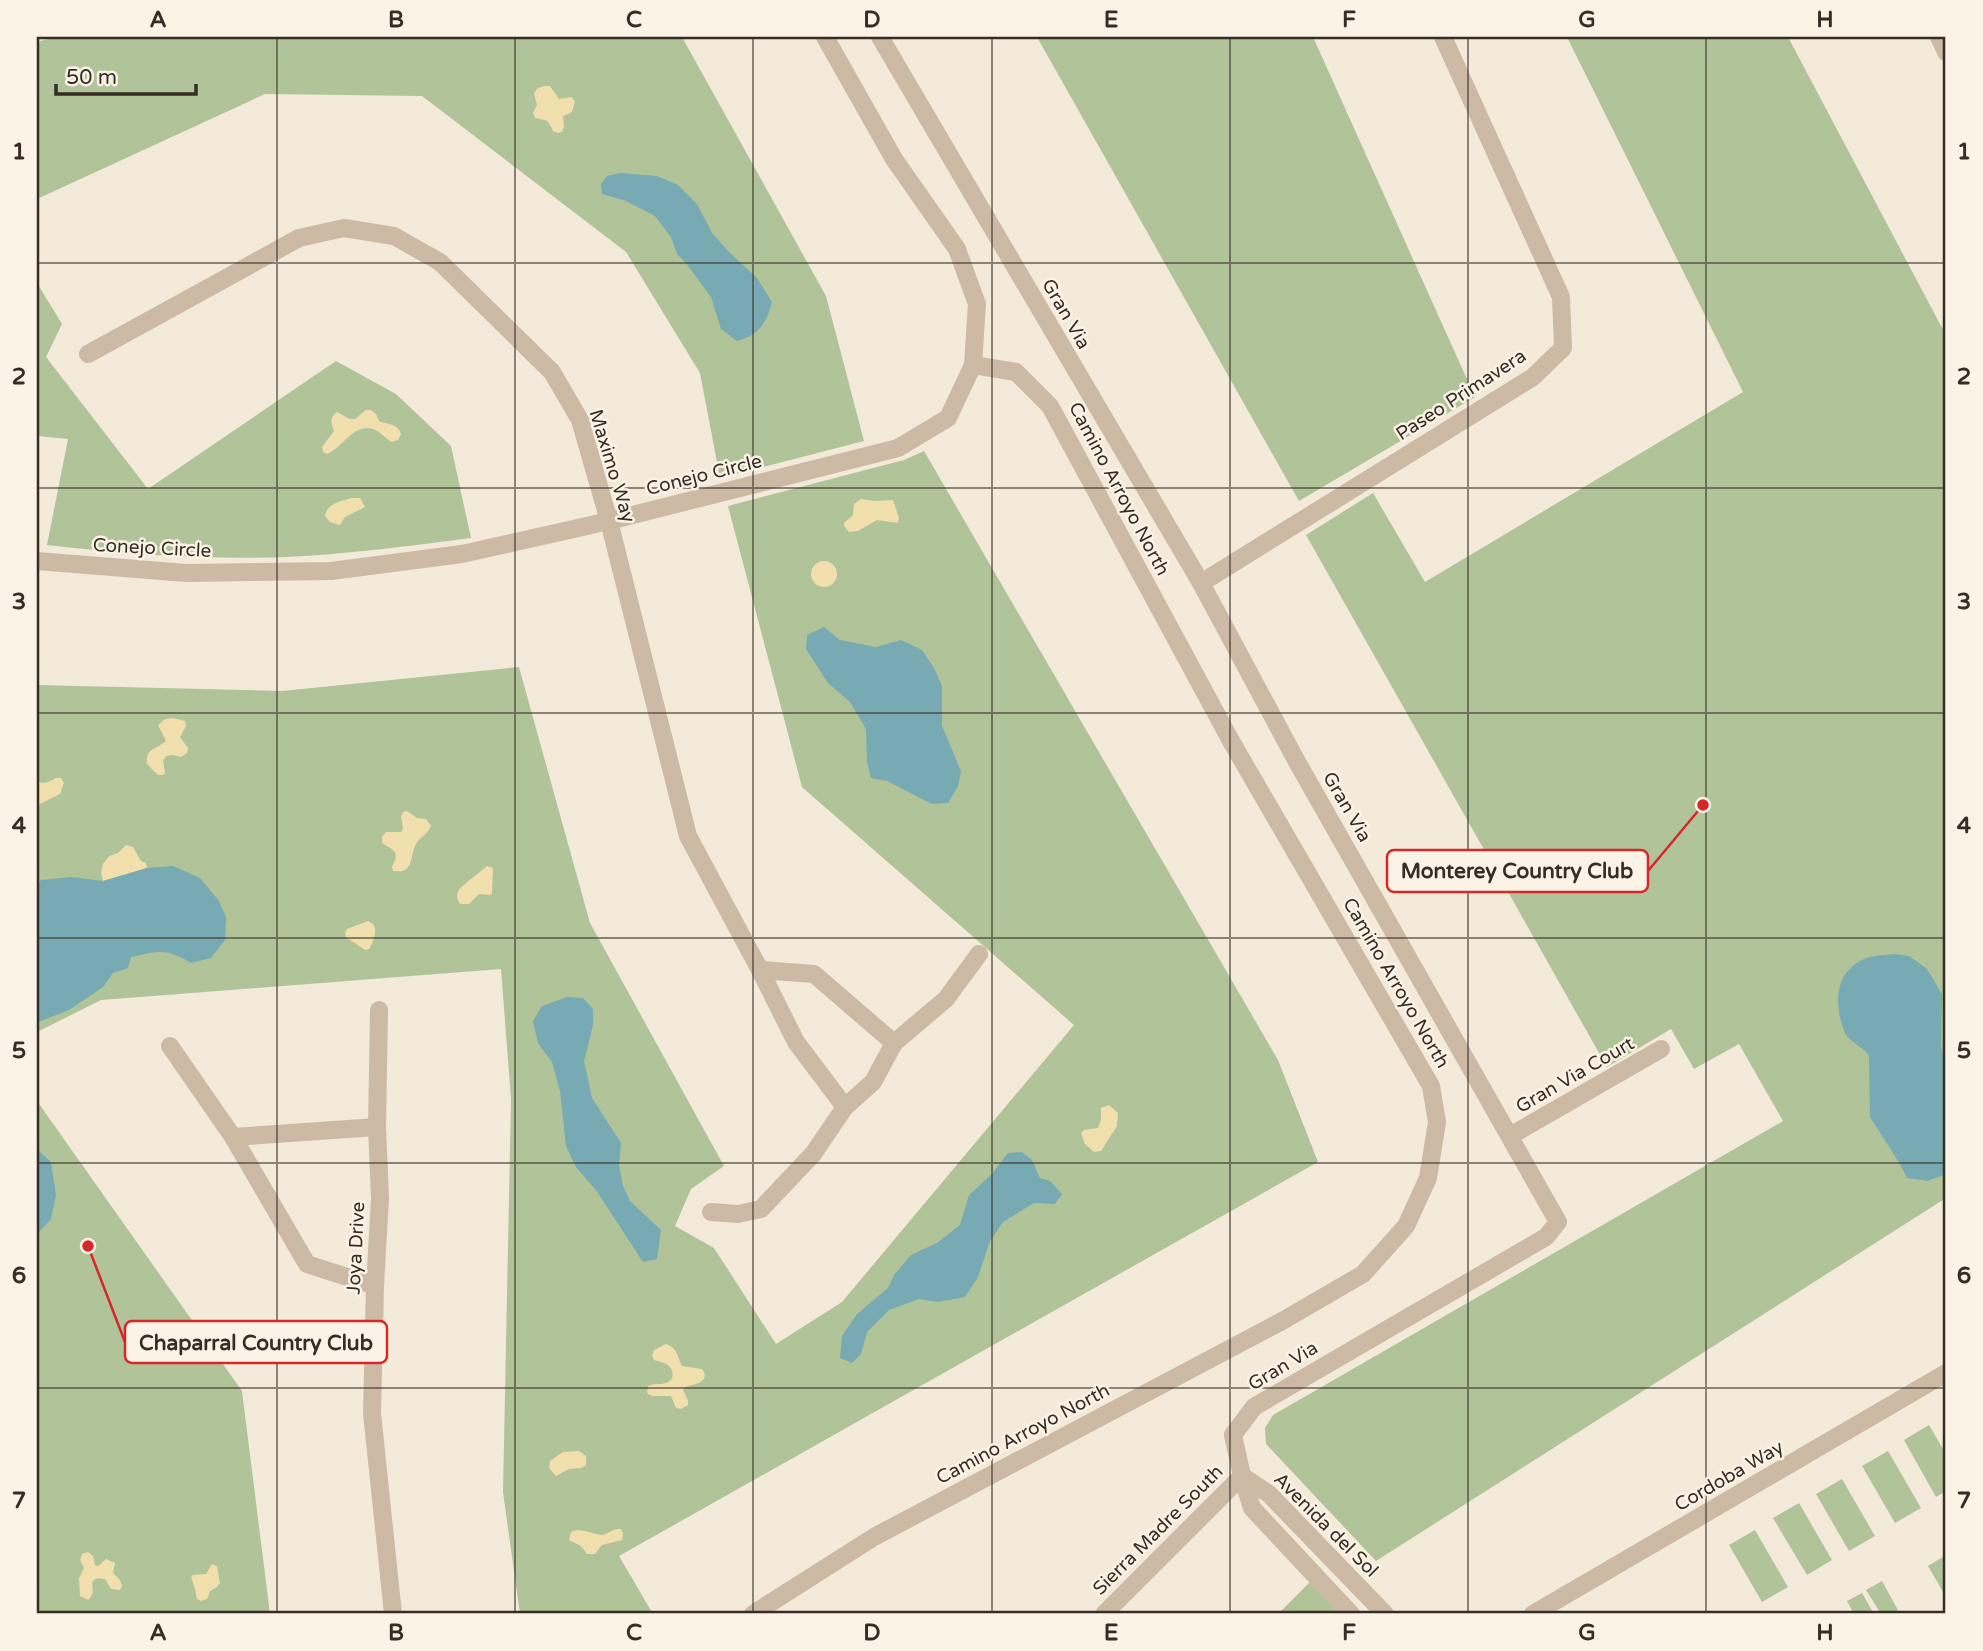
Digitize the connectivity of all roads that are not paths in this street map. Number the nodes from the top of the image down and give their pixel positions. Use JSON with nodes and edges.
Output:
{"nodes":[{"id":1,"x":825,"y":37,"type":"edge"},
{"id":2,"x":880,"y":37,"type":"edge"},
{"id":3,"x":1443,"y":37,"type":"edge"},
{"id":4,"x":1939,"y":37,"type":"edge"},
{"id":5,"x":1946,"y":52,"type":"edge"},
{"id":6,"x":88,"y":354,"type":"dead end"},
{"id":7,"x":972,"y":365,"type":"junction"},
{"id":8,"x":609,"y":521,"type":"junction"},
{"id":9,"x":37,"y":561,"type":"edge"},
{"id":10,"x":1200,"y":583,"type":"junction"},
{"id":11,"x":979,"y":954,"type":"dead end"},
{"id":12,"x":760,"y":970,"type":"junction"},
{"id":13,"x":379,"y":1010,"type":"dead end"},
{"id":14,"x":894,"y":1042,"type":"junction"},
{"id":15,"x":170,"y":1046,"type":"dead end"},
{"id":16,"x":1661,"y":1049,"type":"dead end"},
{"id":17,"x":845,"y":1107,"type":"junction"},
{"id":18,"x":377,"y":1127,"type":"junction"},
{"id":19,"x":1510,"y":1136,"type":"junction"},
{"id":20,"x":233,"y":1137,"type":"junction"},
{"id":21,"x":711,"y":1212,"type":"dead end"},
{"id":22,"x":375,"y":1286,"type":"junction"},
{"id":23,"x":1946,"y":1373,"type":"edge"},
{"id":24,"x":1242,"y":1476,"type":"junction"},
{"id":25,"x":393,"y":1614,"type":"edge"},
{"id":26,"x":753,"y":1614,"type":"edge"},
{"id":27,"x":1104,"y":1614,"type":"edge"},
{"id":28,"x":1351,"y":1614,"type":"edge"},
{"id":29,"x":1385,"y":1614,"type":"edge"},
{"id":30,"x":1533,"y":1614,"type":"edge"}],
"edges":[{"from":1,"to":7,"type":"street","name":"Conejo Circle"},
{"from":2,"to":10,"type":"street","name":"Gran Via"},
{"from":3,"to":10,"type":"street","name":"Paseo Primavera"},
{"from":4,"to":5,"type":"street"},
{"from":6,"to":8,"type":"street","name":"Maximo Way"},
{"from":7,"to":8,"type":"street","name":"Conejo Circle"},
{"from":7,"to":26,"type":"street","name":"Camino Arroyo North"},
{"from":8,"to":9,"type":"street","name":"Conejo Circle"},
{"from":8,"to":12,"type":"street","name":"Maximo Way"},
{"from":10,"to":19,"type":"street","name":"Gran Via"},
{"from":11,"to":14,"type":"street"},
{"from":12,"to":14,"type":"street"},
{"from":12,"to":17,"type":"street","name":"Maximo Way"},
{"from":13,"to":18,"type":"street","name":"Joya Drive"},
{"from":14,"to":17,"type":"street"},
{"from":15,"to":20,"type":"street"},
{"from":16,"to":19,"type":"street","name":"Gran Via Court"},
{"from":17,"to":21,"type":"street"},
{"from":18,"to":20,"type":"street"},
{"from":18,"to":22,"type":"street","name":"Joya Drive"},
{"from":19,"to":24,"type":"street","name":"Gran Via"},
{"from":20,"to":22,"type":"street"},
{"from":22,"to":25,"type":"street","name":"Joya Drive"},
{"from":23,"to":30,"type":"street","name":"Cordoba Way"},
{"from":24,"to":27,"type":"street","name":"Sierra Madre South"},
{"from":24,"to":28,"type":"street","name":"Avenida del Sol"},
{"from":24,"to":29,"type":"street","name":"Avenida del Sol"}]}
